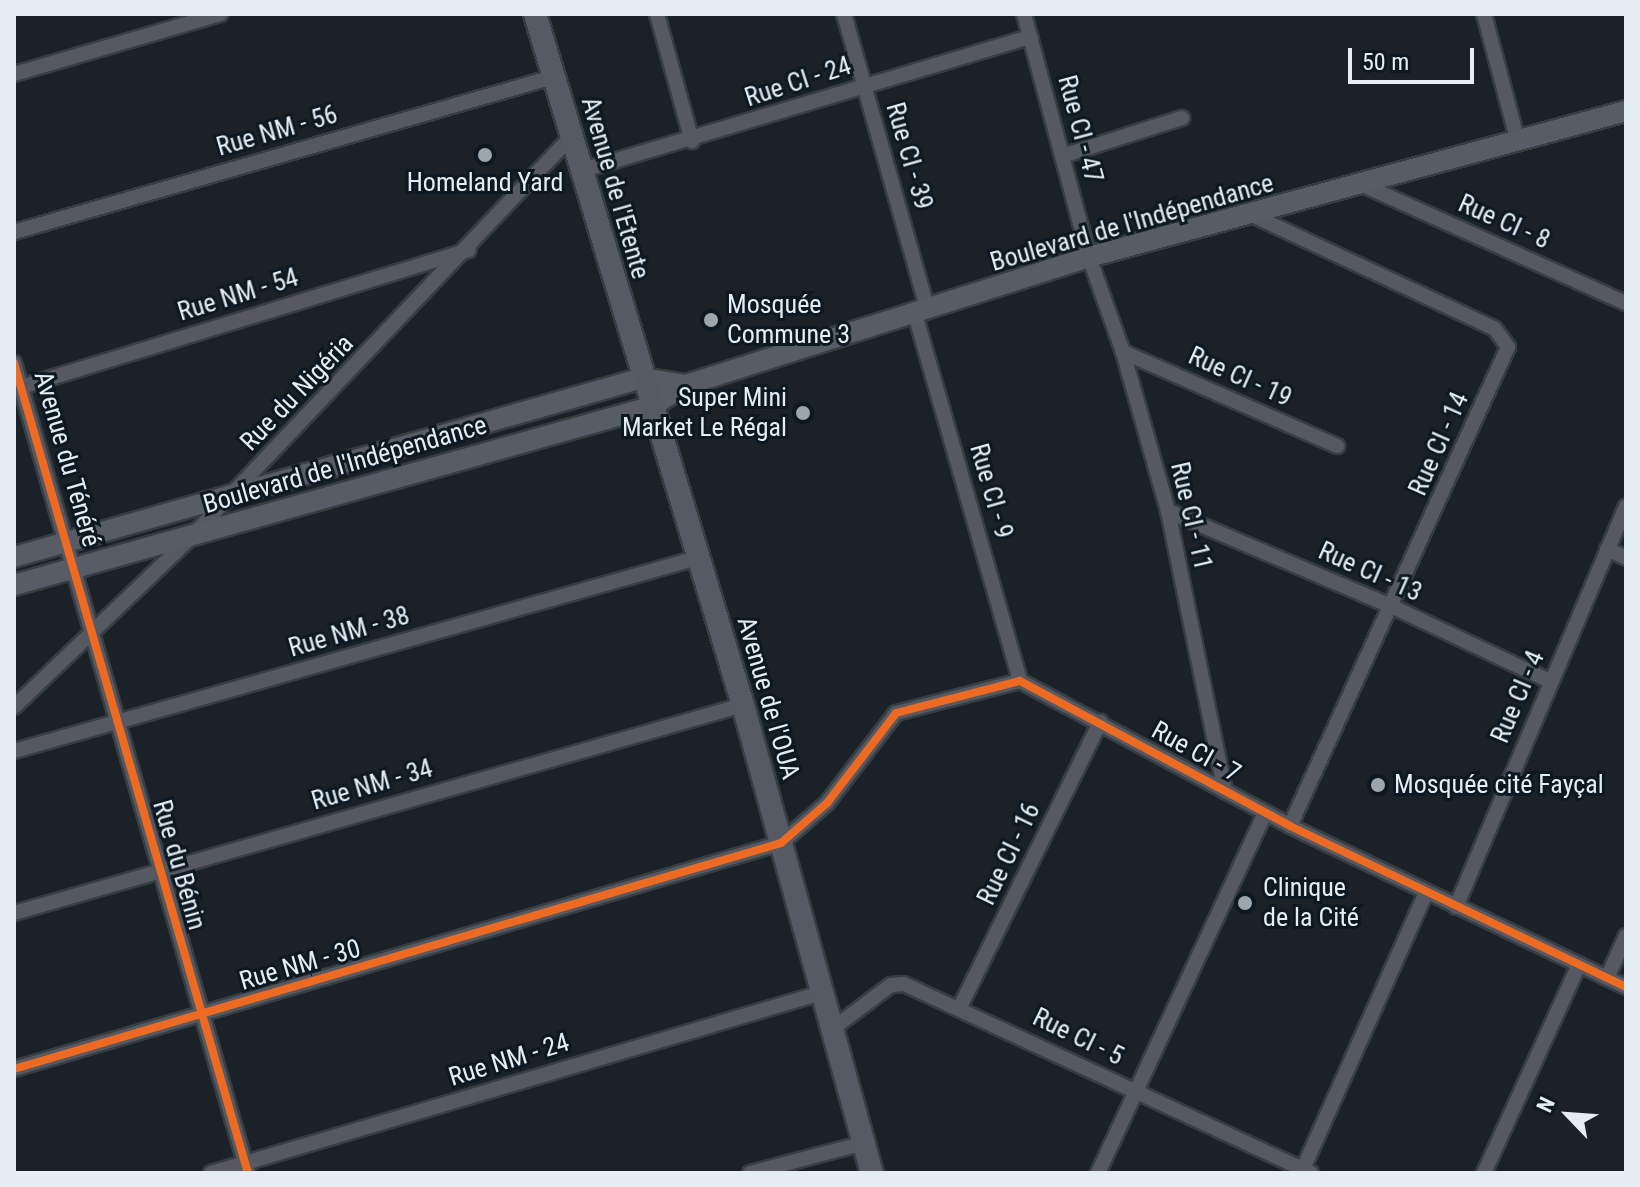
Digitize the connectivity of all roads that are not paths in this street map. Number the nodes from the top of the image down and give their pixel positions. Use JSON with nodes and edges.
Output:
{"nodes":[{"id":1,"x":220,"y":14,"type":"edge"},
{"id":2,"x":535,"y":14,"type":"edge"},
{"id":3,"x":657,"y":14,"type":"edge"},
{"id":4,"x":844,"y":14,"type":"edge"},
{"id":5,"x":1024,"y":14,"type":"edge"},
{"id":6,"x":1484,"y":14,"type":"edge"},
{"id":7,"x":1030,"y":37,"type":"junction"},
{"id":8,"x":14,"y":74,"type":"edge"},
{"id":9,"x":553,"y":77,"type":"junction"},
{"id":10,"x":864,"y":85,"type":"junction"},
{"id":11,"x":1626,"y":99,"type":"edge"},
{"id":12,"x":1626,"y":111,"type":"edge"},
{"id":13,"x":1182,"y":118,"type":"dead end"},
{"id":14,"x":1594,"y":118,"type":"junction"},
{"id":15,"x":571,"y":137,"type":"junction"},
{"id":16,"x":692,"y":141,"type":"junction"},
{"id":17,"x":1518,"y":142,"type":"junction"},
{"id":18,"x":1062,"y":156,"type":"junction"},
{"id":19,"x":580,"y":171,"type":"junction"},
{"id":20,"x":1363,"y":185,"type":"junction"},
{"id":21,"x":1252,"y":215,"type":"junction"},
{"id":22,"x":14,"y":232,"type":"edge"},
{"id":23,"x":469,"y":250,"type":"junction"},
{"id":24,"x":1089,"y":257,"type":"junction"},
{"id":25,"x":1626,"y":303,"type":"edge"},
{"id":26,"x":921,"y":312,"type":"junction"},
{"id":27,"x":1123,"y":352,"type":"junction"},
{"id":28,"x":14,"y":363,"type":"edge"},
{"id":29,"x":643,"y":378,"type":"junction"},
{"id":30,"x":686,"y":385,"type":"junction"},
{"id":31,"x":21,"y":387,"type":"junction"},
{"id":32,"x":650,"y":407,"type":"junction"},
{"id":33,"x":1337,"y":446,"type":"dead end"},
{"id":34,"x":230,"y":497,"type":"junction"},
{"id":35,"x":1626,"y":507,"type":"edge"},
{"id":36,"x":1168,"y":511,"type":"junction"},
{"id":37,"x":190,"y":538,"type":"junction"},
{"id":38,"x":67,"y":541,"type":"junction"},
{"id":39,"x":1607,"y":549,"type":"junction"},
{"id":40,"x":14,"y":557,"type":"edge"},
{"id":41,"x":697,"y":558,"type":"junction"},
{"id":42,"x":1626,"y":558,"type":"edge"},
{"id":43,"x":74,"y":568,"type":"junction"},
{"id":44,"x":14,"y":585,"type":"edge"},
{"id":45,"x":1391,"y":606,"type":"junction"},
{"id":46,"x":92,"y":631,"type":"junction"},
{"id":47,"x":1020,"y":681,"type":"junction"},
{"id":48,"x":1550,"y":681,"type":"junction"},
{"id":49,"x":743,"y":705,"type":"junction"},
{"id":50,"x":14,"y":707,"type":"edge"},
{"id":51,"x":1100,"y":722,"type":"junction"},
{"id":52,"x":117,"y":723,"type":"junction"},
{"id":53,"x":14,"y":751,"type":"edge"},
{"id":54,"x":1225,"y":791,"type":"junction"},
{"id":55,"x":1265,"y":813,"type":"junction"},
{"id":56,"x":1290,"y":826,"type":"junction"},
{"id":57,"x":781,"y":843,"type":"junction"},
{"id":58,"x":159,"y":871,"type":"junction"},
{"id":59,"x":1426,"y":893,"type":"junction"},
{"id":60,"x":1456,"y":907,"type":"junction"},
{"id":61,"x":14,"y":913,"type":"edge"},
{"id":62,"x":1626,"y":936,"type":"edge"},
{"id":63,"x":1579,"y":965,"type":"junction"},
{"id":64,"x":1607,"y":978,"type":"junction"},
{"id":65,"x":1626,"y":987,"type":"edge"},
{"id":66,"x":821,"y":993,"type":"junction"},
{"id":67,"x":960,"y":1007,"type":"junction"},
{"id":68,"x":200,"y":1013,"type":"junction"},
{"id":69,"x":831,"y":1030,"type":"junction"},
{"id":70,"x":14,"y":1069,"type":"edge"},
{"id":71,"x":1134,"y":1091,"type":"junction"},
{"id":72,"x":864,"y":1143,"type":"junction"},
{"id":73,"x":247,"y":1168,"type":"edge"},
{"id":74,"x":1307,"y":1171,"type":"edge"},
{"id":75,"x":211,"y":1173,"type":"edge"},
{"id":76,"x":750,"y":1173,"type":"edge"},
{"id":77,"x":872,"y":1173,"type":"edge"},
{"id":78,"x":1098,"y":1173,"type":"edge"},
{"id":79,"x":1484,"y":1173,"type":"edge"}],
"edges":[{"from":1,"to":8,"type":"street"},
{"from":2,"to":9,"type":"main road","name":"Avenue de l'Etente"},
{"from":3,"to":16,"type":"street"},
{"from":4,"to":10,"type":"street","name":"Rue CI - 39"},
{"from":5,"to":7,"type":"street","name":"Rue CI - 47"},
{"from":6,"to":17,"type":"street"},
{"from":7,"to":10,"type":"street","name":"Rue CI - 24"},
{"from":7,"to":18,"type":"street","name":"Rue CI - 47"},
{"from":9,"to":15,"type":"main road","name":"Avenue de l'Etente"},
{"from":9,"to":22,"type":"street","name":"Rue NM - 56"},
{"from":10,"to":16,"type":"street","name":"Rue CI - 24"},
{"from":10,"to":26,"type":"street","name":"Rue CI - 39"},
{"from":11,"to":14,"type":"main road","name":"Boulevard de l'Indépendance"},
{"from":12,"to":14,"type":"main road","name":"Boulevard de l'Indépendance"},
{"from":13,"to":18,"type":"street"},
{"from":14,"to":17,"type":"main road","name":"Boulevard de l'Indépendance"},
{"from":15,"to":19,"type":"main road","name":"Avenue de l'Etente"},
{"from":15,"to":23,"type":"street","name":"Rue du Nigéria"},
{"from":16,"to":19,"type":"street","name":"Rue CI - 24"},
{"from":17,"to":20,"type":"main road","name":"Boulevard de l'Indépendance"},
{"from":18,"to":24,"type":"street","name":"Rue CI - 47"},
{"from":19,"to":29,"type":"main road","name":"Avenue de l'Etente"},
{"from":20,"to":21,"type":"main road","name":"Boulevard de l'Indépendance"},
{"from":20,"to":25,"type":"street","name":"Rue CI - 8"},
{"from":21,"to":24,"type":"main road","name":"Boulevard de l'Indépendance"},
{"from":21,"to":45,"type":"street","name":"Rue CI - 14"},
{"from":23,"to":31,"type":"street","name":"Rue NM - 54"},
{"from":23,"to":34,"type":"street","name":"Rue du Nigéria"},
{"from":24,"to":26,"type":"main road","name":"Boulevard de l'Indépendance"},
{"from":24,"to":27,"type":"street","name":"Rue CI - 11"},
{"from":26,"to":30,"type":"main road","name":"Boulevard de l'Indépendance"},
{"from":26,"to":47,"type":"street","name":"Rue CI - 9"},
{"from":27,"to":33,"type":"street","name":"Rue CI - 19"},
{"from":27,"to":36,"type":"street","name":"Rue CI - 11"},
{"from":28,"to":31,"type":"street","name":"Avenue du Ténéré"},
{"from":29,"to":30,"type":"main road","name":"Boulevard de l'Indépendance"},
{"from":29,"to":32,"type":"main road","name":"Avenue de l'OUA"},
{"from":29,"to":34,"type":"main road","name":"Boulevard de l'Indépendance"},
{"from":30,"to":32,"type":"main road","name":"Boulevard de l'Indépendance"},
{"from":31,"to":38,"type":"street","name":"Avenue du Ténéré"},
{"from":32,"to":37,"type":"main road","name":"Boulevard de l'Indépendance"},
{"from":32,"to":41,"type":"main road","name":"Avenue de l'OUA"},
{"from":34,"to":37,"type":"street","name":"Rue du Nigéria"},
{"from":34,"to":38,"type":"main road","name":"Boulevard de l'Indépendance"},
{"from":35,"to":39,"type":"street","name":"Rue CI - 4"},
{"from":36,"to":45,"type":"street","name":"Rue CI - 13"},
{"from":36,"to":54,"type":"street","name":"Rue CI - 11"},
{"from":37,"to":43,"type":"main road","name":"Boulevard de l'Indépendance"},
{"from":37,"to":46,"type":"street","name":"Rue du Nigéria"},
{"from":38,"to":40,"type":"main road","name":"Boulevard de l'Indépendance"},
{"from":38,"to":43,"type":"street","name":"Avenue du Ténéré"},
{"from":39,"to":42,"type":"street"},
{"from":39,"to":48,"type":"street","name":"Rue CI - 4"},
{"from":41,"to":49,"type":"main road","name":"Avenue de l'OUA"},
{"from":41,"to":52,"type":"street","name":"Rue NM - 38"},
{"from":43,"to":44,"type":"main road","name":"Boulevard de l'Indépendance"},
{"from":43,"to":46,"type":"street","name":"Rue du Bénin"},
{"from":45,"to":48,"type":"street","name":"Rue CI - 13"},
{"from":45,"to":56,"type":"street","name":"Rue CI - 14"},
{"from":46,"to":50,"type":"street","name":"Rue du Nigéria"},
{"from":46,"to":52,"type":"street","name":"Rue du Bénin"},
{"from":47,"to":51,"type":"street","name":"Rue CI - 7"},
{"from":47,"to":57,"type":"street"},
{"from":48,"to":60,"type":"street","name":"Rue CI - 4"},
{"from":49,"to":57,"type":"main road","name":"Avenue de l'OUA"},
{"from":49,"to":58,"type":"street","name":"Rue NM - 34"},
{"from":51,"to":54,"type":"street","name":"Rue CI - 7"},
{"from":51,"to":67,"type":"street","name":"Rue CI - 16"},
{"from":52,"to":53,"type":"street","name":"Rue NM - 38"},
{"from":52,"to":58,"type":"street","name":"Rue du Bénin"},
{"from":54,"to":55,"type":"street","name":"Rue CI - 7"},
{"from":55,"to":56,"type":"street","name":"Rue CI - 7"},
{"from":55,"to":71,"type":"street"},
{"from":56,"to":59,"type":"street","name":"Rue CI - 7"},
{"from":57,"to":66,"type":"main road","name":"Avenue de l'OUA"},
{"from":57,"to":68,"type":"street","name":"Rue NM - 30"},
{"from":58,"to":61,"type":"street","name":"Rue NM - 34"},
{"from":58,"to":68,"type":"street","name":"Rue du Bénin"},
{"from":59,"to":60,"type":"street","name":"Rue CI - 7"},
{"from":59,"to":74,"type":"street"},
{"from":60,"to":63,"type":"street","name":"Rue CI - 7"},
{"from":62,"to":64,"type":"street"},
{"from":63,"to":64,"type":"street","name":"Rue CI - 7"},
{"from":63,"to":79,"type":"street"},
{"from":64,"to":65,"type":"street","name":"Rue CI - 7"},
{"from":66,"to":69,"type":"main road","name":"Avenue de l'OUA"},
{"from":66,"to":73,"type":"street","name":"Rue NM - 24"},
{"from":67,"to":69,"type":"street","name":"Rue CI - 5"},
{"from":67,"to":71,"type":"street","name":"Rue CI - 5"},
{"from":68,"to":70,"type":"street","name":"Rue NM - 30"},
{"from":68,"to":73,"type":"street","name":"Rue du Bénin"},
{"from":69,"to":72,"type":"main road","name":"Avenue de l'OUA"},
{"from":71,"to":74,"type":"street","name":"Rue CI - 5"},
{"from":71,"to":78,"type":"street"},
{"from":72,"to":76,"type":"street"},
{"from":72,"to":77,"type":"main road","name":"Avenue de l'OUA"},
{"from":73,"to":75,"type":"street","name":"Rue NM - 24"}]}
